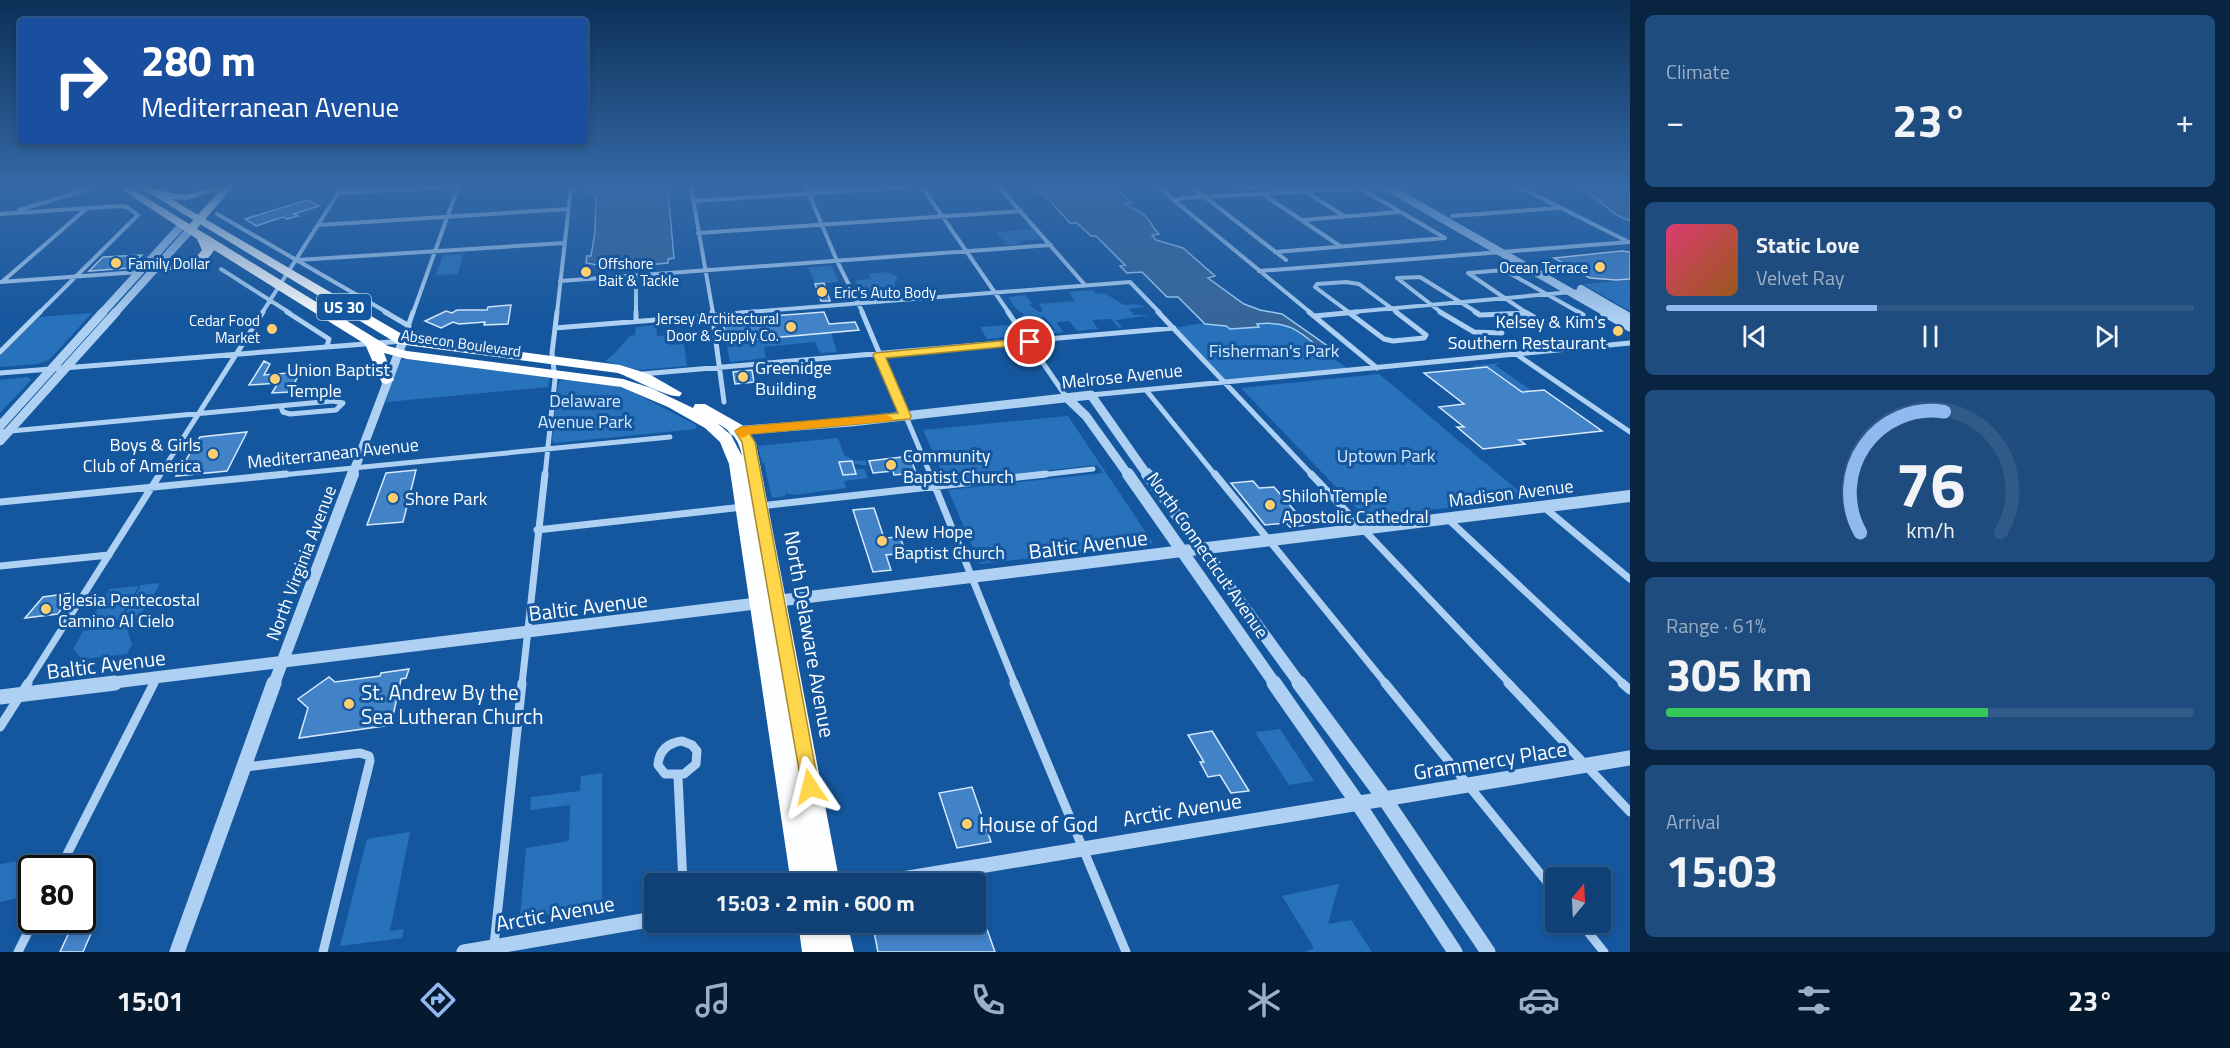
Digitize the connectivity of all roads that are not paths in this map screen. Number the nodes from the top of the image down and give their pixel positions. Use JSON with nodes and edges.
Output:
{"nodes":[{"id":1,"x":60,"y":231,"type":"edge"},
{"id":2,"x":124,"y":231,"type":"edge"},
{"id":3,"x":188,"y":231,"type":"edge"},
{"id":4,"x":189,"y":231,"type":"edge"},
{"id":5,"x":191,"y":231,"type":"edge"},
{"id":6,"x":192,"y":231,"type":"edge"},
{"id":7,"x":218,"y":231,"type":"edge"},
{"id":8,"x":247,"y":231,"type":"edge"},
{"id":9,"x":315,"y":231,"type":"edge"},
{"id":10,"x":442,"y":231,"type":"edge"},
{"id":11,"x":565,"y":231,"type":"edge"},
{"id":12,"x":722,"y":231,"type":"edge"},
{"id":13,"x":825,"y":231,"type":"edge"},
{"id":14,"x":952,"y":231,"type":"edge"},
{"id":15,"x":1039,"y":231,"type":"edge"},
{"id":16,"x":1212,"y":231,"type":"edge"},
{"id":17,"x":1249,"y":231,"type":"edge"},
{"id":18,"x":1320,"y":231,"type":"edge"},
{"id":19,"x":1434,"y":231,"type":"edge"},
{"id":20,"x":1465,"y":231,"type":"edge"},
{"id":21,"x":1479,"y":231,"type":"edge"},
{"id":22,"x":1608,"y":231,"type":"edge"},
{"id":23,"x":698,"y":233,"type":"joint"},
{"id":24,"x":1629,"y":242,"type":"edge"},
{"id":25,"x":564,"y":243,"type":"junction"},
{"id":26,"x":1051,"y":245,"type":"junction"},
{"id":27,"x":1341,"y":246,"type":"junction"},
{"id":28,"x":1512,"y":250,"type":"junction"},
{"id":29,"x":1500,"y":251,"type":"junction"},
{"id":30,"x":435,"y":252,"type":"junction"},
{"id":31,"x":966,"y":252,"type":"junction"},
{"id":32,"x":1275,"y":252,"type":"junction"},
{"id":33,"x":297,"y":260,"type":"junction"},
{"id":34,"x":1286,"y":260,"type":"dead end"},
{"id":35,"x":837,"y":261,"type":"junction"},
{"id":36,"x":159,"y":265,"type":"junction"},
{"id":37,"x":221,"y":269,"type":"dead end"},
{"id":38,"x":704,"y":271,"type":"junction"},
{"id":39,"x":1259,"y":271,"type":"junction"},
{"id":40,"x":138,"y":272,"type":"junction"},
{"id":41,"x":287,"y":272,"type":"junction"},
{"id":42,"x":77,"y":277,"type":"junction"},
{"id":43,"x":636,"y":277,"type":"junction"},
{"id":44,"x":560,"y":281,"type":"junction"},
{"id":45,"x":1,"y":282,"type":"edge"},
{"id":46,"x":1085,"y":285,"type":"junction"},
{"id":47,"x":278,"y":286,"type":"junction"},
{"id":48,"x":1583,"y":291,"type":"junction"},
{"id":49,"x":997,"y":292,"type":"junction"},
{"id":50,"x":1571,"y":292,"type":"junction"},
{"id":51,"x":1548,"y":294,"type":"junction"},
{"id":52,"x":1505,"y":298,"type":"junction"},
{"id":53,"x":271,"y":301,"type":"junction"},
{"id":54,"x":1459,"y":303,"type":"junction"},
{"id":55,"x":859,"y":304,"type":"junction"},
{"id":56,"x":1431,"y":305,"type":"junction"},
{"id":57,"x":1391,"y":309,"type":"junction"},
{"id":58,"x":1347,"y":313,"type":"junction"},
{"id":59,"x":1527,"y":313,"type":"junction"},
{"id":60,"x":1582,"y":315,"type":"dead end"},
{"id":61,"x":713,"y":316,"type":"junction"},
{"id":62,"x":1314,"y":316,"type":"junction"},
{"id":63,"x":1630,"y":318,"type":"edge"},
{"id":64,"x":636,"y":321,"type":"junction"},
{"id":65,"x":1540,"y":321,"type":"dead end"},
{"id":66,"x":409,"y":326,"type":"junction"},
{"id":67,"x":1630,"y":327,"type":"edge"},
{"id":68,"x":555,"y":328,"type":"junction"},
{"id":69,"x":1174,"y":328,"type":"junction"},
{"id":70,"x":1502,"y":333,"type":"dead end"},
{"id":71,"x":371,"y":342,"type":"junction"},
{"id":72,"x":1030,"y":342,"type":"junction"},
{"id":73,"x":1630,"y":343,"type":"edge"},
{"id":74,"x":327,"y":346,"type":"junction"},
{"id":75,"x":400,"y":347,"type":"junction"},
{"id":76,"x":0,"y":352,"type":"edge"},
{"id":77,"x":238,"y":354,"type":"junction"},
{"id":78,"x":1516,"y":354,"type":"junction"},
{"id":79,"x":879,"y":355,"type":"junction"},
{"id":80,"x":554,"y":367,"type":"junction"},
{"id":81,"x":65,"y":368,"type":"junction"},
{"id":82,"x":719,"y":368,"type":"junction"},
{"id":83,"x":1378,"y":368,"type":"junction"},
{"id":84,"x":51,"y":369,"type":"junction"},
{"id":85,"x":0,"y":373,"type":"edge"},
{"id":86,"x":639,"y":375,"type":"junction"},
{"id":87,"x":387,"y":380,"type":"junction"},
{"id":88,"x":1223,"y":382,"type":"junction"},
{"id":89,"x":1146,"y":390,"type":"junction"},
{"id":90,"x":1091,"y":395,"type":"junction"},
{"id":91,"x":1067,"y":398,"type":"junction"},
{"id":92,"x":724,"y":402,"type":"dead end"},
{"id":93,"x":281,"y":407,"type":"junction"},
{"id":94,"x":199,"y":414,"type":"junction"},
{"id":95,"x":905,"y":416,"type":"junction"},
{"id":96,"x":3,"y":430,"type":"edge"},
{"id":97,"x":741,"y":431,"type":"junction"},
{"id":98,"x":720,"y":432,"type":"junction"},
{"id":99,"x":1630,"y":432,"type":"edge"},
{"id":100,"x":670,"y":436,"type":"dead end"},
{"id":101,"x":0,"y":441,"type":"edge"},
{"id":102,"x":546,"y":449,"type":"junction"},
{"id":103,"x":357,"y":467,"type":"junction"},
{"id":104,"x":1093,"y":469,"type":"dead end"},
{"id":105,"x":152,"y":487,"type":"junction"},
{"id":106,"x":935,"y":487,"type":"junction"},
{"id":107,"x":1630,"y":496,"type":"edge"},
{"id":108,"x":0,"y":502,"type":"edge"},
{"id":109,"x":751,"y":506,"type":"junction"},
{"id":110,"x":1544,"y":507,"type":"junction"},
{"id":111,"x":1448,"y":519,"type":"junction"},
{"id":112,"x":1362,"y":529,"type":"junction"},
{"id":113,"x":537,"y":530,"type":"junction"},
{"id":114,"x":1268,"y":540,"type":"junction"},
{"id":115,"x":1200,"y":549,"type":"junction"},
{"id":116,"x":1181,"y":552,"type":"junction"},
{"id":117,"x":110,"y":555,"type":"junction"},
{"id":118,"x":0,"y":566,"type":"edge"},
{"id":119,"x":970,"y":578,"type":"junction"},
{"id":120,"x":1630,"y":579,"type":"edge"},
{"id":121,"x":768,"y":603,"type":"junction"},
{"id":122,"x":528,"y":633,"type":"junction"},
{"id":123,"x":282,"y":662,"type":"junction"},
{"id":124,"x":157,"y":677,"type":"junction"},
{"id":125,"x":1630,"y":690,"type":"edge"},
{"id":126,"x":20,"y":695,"type":"junction"},
{"id":127,"x":0,"y":697,"type":"edge"},
{"id":128,"x":0,"y":727,"type":"edge"},
{"id":129,"x":1630,"y":758,"type":"edge"},
{"id":130,"x":1586,"y":765,"type":"junction"},
{"id":131,"x":244,"y":768,"type":"junction"},
{"id":132,"x":678,"y":777,"type":"junction"},
{"id":133,"x":1466,"y":783,"type":"junction"},
{"id":134,"x":1384,"y":798,"type":"junction"},
{"id":135,"x":1357,"y":802,"type":"junction"},
{"id":136,"x":1630,"y":812,"type":"edge"},
{"id":137,"x":1083,"y":848,"type":"junction"},
{"id":138,"x":67,"y":855,"type":"edge"},
{"id":139,"x":682,"y":873,"type":"edge"},
{"id":140,"x":803,"y":873,"type":"edge"},
{"id":141,"x":825,"y":873,"type":"edge"},
{"id":142,"x":936,"y":873,"type":"edge"},
{"id":143,"x":1545,"y":880,"type":"edge"},
{"id":144,"x":644,"y":921,"type":"edge"},
{"id":145,"x":28,"y":933,"type":"edge"},
{"id":146,"x":813,"y":933,"type":"edge"},
{"id":147,"x":836,"y":933,"type":"edge"},
{"id":148,"x":1589,"y":933,"type":"edge"},
{"id":149,"x":494,"y":950,"type":"edge"},
{"id":150,"x":18,"y":952,"type":"edge"},
{"id":151,"x":177,"y":952,"type":"edge"},
{"id":152,"x":323,"y":952,"type":"edge"},
{"id":153,"x":464,"y":952,"type":"edge"},
{"id":154,"x":816,"y":952,"type":"edge"},
{"id":155,"x":840,"y":952,"type":"edge"},
{"id":156,"x":1126,"y":952,"type":"edge"},
{"id":157,"x":1455,"y":952,"type":"edge"},
{"id":158,"x":1488,"y":952,"type":"edge"},
{"id":159,"x":1604,"y":952,"type":"edge"}],
"edges":[{"from":1,"to":45,"type":"street"},
{"from":2,"to":42,"type":"street"},
{"from":3,"to":40,"type":"street"},
{"from":4,"to":36,"type":"street"},
{"from":5,"to":36,"type":"highway"},
{"from":6,"to":47,"type":"highway","name":"Absecon Boulevard","number":"US 30"},
{"from":7,"to":41,"type":"highway","name":"Absecon Boulevard","number":"US 30"},
{"from":8,"to":33,"type":"street"},
{"from":9,"to":33,"type":"street"},
{"from":10,"to":30,"type":"street","name":"North Virginia Avenue"},
{"from":11,"to":25,"type":"street"},
{"from":12,"to":23,"type":"street"},
{"from":13,"to":35,"type":"street"},
{"from":14,"to":31,"type":"street","name":"North Connecticut Avenue"},
{"from":15,"to":26,"type":"street"},
{"from":16,"to":39,"type":"street"},
{"from":17,"to":32,"type":"street"},
{"from":18,"to":27,"type":"street"},
{"from":19,"to":27,"type":"street"},
{"from":20,"to":29,"type":"street"},
{"from":21,"to":28,"type":"street"},
{"from":22,"to":24,"type":"street"},
{"from":23,"to":38,"type":"street"},
{"from":24,"to":28,"type":"street"},
{"from":25,"to":30,"type":"street"},
{"from":25,"to":44,"type":"street"},
{"from":26,"to":31,"type":"street"},
{"from":26,"to":46,"type":"street"},
{"from":27,"to":32,"type":"street"},
{"from":28,"to":29,"type":"street"},
{"from":28,"to":48,"type":"street"},
{"from":29,"to":39,"type":"street"},
{"from":29,"to":50,"type":"street"},
{"from":30,"to":33,"type":"street"},
{"from":30,"to":66,"type":"street","name":"North Virginia Avenue"},
{"from":31,"to":35,"type":"street"},
{"from":31,"to":49,"type":"street","name":"North Connecticut Avenue"},
{"from":32,"to":34,"type":"street"},
{"from":33,"to":41,"type":"street"},
{"from":33,"to":66,"type":"street"},
{"from":35,"to":38,"type":"street"},
{"from":35,"to":55,"type":"street"},
{"from":36,"to":81,"type":"street"},
{"from":37,"to":53,"type":"street"},
{"from":38,"to":43,"type":"street"},
{"from":38,"to":61,"type":"street"},
{"from":39,"to":62,"type":"street"},
{"from":40,"to":42,"type":"street"},
{"from":40,"to":84,"type":"street"},
{"from":41,"to":47,"type":"street"},
{"from":41,"to":75,"type":"highway","name":"Absecon Boulevard","number":"US 30"},
{"from":42,"to":45,"type":"street"},
{"from":42,"to":76,"type":"street"},
{"from":43,"to":44,"type":"street"},
{"from":43,"to":64,"type":"street"},
{"from":44,"to":68,"type":"street"},
{"from":46,"to":49,"type":"street"},
{"from":46,"to":69,"type":"street"},
{"from":47,"to":53,"type":"street"},
{"from":47,"to":71,"type":"highway","name":"Absecon Boulevard","number":"US 30"},
{"from":48,"to":50,"type":"street"},
{"from":48,"to":63,"type":"street"},
{"from":49,"to":55,"type":"street"},
{"from":49,"to":72,"type":"street","name":"North Connecticut Avenue"},
{"from":50,"to":51,"type":"street"},
{"from":50,"to":67,"type":"street"},
{"from":51,"to":52,"type":"street"},
{"from":51,"to":52,"type":"street"},
{"from":51,"to":60,"type":"street"},
{"from":52,"to":54,"type":"street"},
{"from":52,"to":59,"type":"street"},
{"from":53,"to":74,"type":"street"},
{"from":53,"to":77,"type":"street"},
{"from":54,"to":56,"type":"street"},
{"from":54,"to":56,"type":"street"},
{"from":54,"to":59,"type":"street"},
{"from":55,"to":61,"type":"street"},
{"from":55,"to":79,"type":"street"},
{"from":56,"to":57,"type":"street"},
{"from":56,"to":70,"type":"street"},
{"from":57,"to":58,"type":"street"},
{"from":57,"to":58,"type":"street"},
{"from":57,"to":58,"type":"street"},
{"from":58,"to":62,"type":"street"},
{"from":59,"to":65,"type":"street"},
{"from":61,"to":64,"type":"street"},
{"from":61,"to":82,"type":"street"},
{"from":62,"to":83,"type":"street"},
{"from":64,"to":68,"type":"street"},
{"from":66,"to":75,"type":"street","name":"North Virginia Avenue"},
{"from":68,"to":80,"type":"street"},
{"from":69,"to":72,"type":"street"},
{"from":69,"to":88,"type":"street"},
{"from":71,"to":74,"type":"street"},
{"from":71,"to":75,"type":"highway","name":"Absecon Boulevard","number":"US 30"},
{"from":71,"to":87,"type":"highway"},
{"from":72,"to":79,"type":"street"},
{"from":72,"to":91,"type":"street","name":"North Connecticut Avenue"},
{"from":73,"to":78,"type":"street","name":"Melrose Avenue"},
{"from":74,"to":77,"type":"street"},
{"from":75,"to":80,"type":"highway","name":"Absecon Boulevard"},
{"from":75,"to":87,"type":"street","name":"North Virginia Avenue"},
{"from":77,"to":81,"type":"street"},
{"from":77,"to":94,"type":"street"},
{"from":78,"to":83,"type":"street","name":"Melrose Avenue"},
{"from":78,"to":99,"type":"street"},
{"from":79,"to":82,"type":"street"},
{"from":79,"to":95,"type":"street"},
{"from":80,"to":86,"type":"highway","name":"Absecon Boulevard"},
{"from":80,"to":98,"type":"highway","name":"Absecon Boulevard"},
{"from":80,"to":102,"type":"street"},
{"from":81,"to":84,"type":"street"},
{"from":81,"to":96,"type":"street"},
{"from":82,"to":86,"type":"street"},
{"from":82,"to":92,"type":"street"},
{"from":83,"to":88,"type":"street","name":"Melrose Avenue"},
{"from":84,"to":85,"type":"street"},
{"from":84,"to":96,"type":"street"},
{"from":86,"to":97,"type":"highway","name":"Absecon Boulevard"},
{"from":87,"to":103,"type":"street","name":"North Virginia Avenue"},
{"from":88,"to":89,"type":"street","name":"Melrose Avenue"},
{"from":88,"to":112,"type":"street"},
{"from":89,"to":90,"type":"street","name":"Melrose Avenue"},
{"from":89,"to":114,"type":"street"},
{"from":90,"to":91,"type":"street","name":"Melrose Avenue"},
{"from":90,"to":115,"type":"street","name":"North Connecticut Avenue"},
{"from":91,"to":95,"type":"street","name":"Melrose Avenue"},
{"from":91,"to":116,"type":"street","name":"North Connecticut Avenue"},
{"from":93,"to":93,"type":"street"},
{"from":93,"to":94,"type":"street"},
{"from":94,"to":96,"type":"street"},
{"from":94,"to":105,"type":"street"},
{"from":95,"to":97,"type":"street"},
{"from":95,"to":106,"type":"street"},
{"from":96,"to":101,"type":"street"},
{"from":97,"to":98,"type":"street"},
{"from":97,"to":109,"type":"highway","name":"North Delaware Avenue"},
{"from":98,"to":109,"type":"highway","name":"North Delaware Avenue"},
{"from":100,"to":102,"type":"street","name":"Mediterranean Avenue"},
{"from":102,"to":103,"type":"street","name":"Mediterranean Avenue"},
{"from":102,"to":113,"type":"street"},
{"from":103,"to":105,"type":"street","name":"Mediterranean Avenue"},
{"from":103,"to":123,"type":"street","name":"North Virginia Avenue"},
{"from":104,"to":106,"type":"street"},
{"from":105,"to":108,"type":"street","name":"Mediterranean Avenue"},
{"from":105,"to":117,"type":"street"},
{"from":106,"to":109,"type":"street"},
{"from":106,"to":119,"type":"street"},
{"from":107,"to":110,"type":"street","name":"Madison Avenue"},
{"from":109,"to":113,"type":"street"},
{"from":109,"to":121,"type":"highway","name":"North Delaware Avenue"},
{"from":110,"to":111,"type":"street","name":"Madison Avenue"},
{"from":110,"to":120,"type":"street"},
{"from":111,"to":112,"type":"street","name":"Madison Avenue"},
{"from":111,"to":125,"type":"street"},
{"from":112,"to":114,"type":"street","name":"Madison Avenue"},
{"from":112,"to":130,"type":"street"},
{"from":113,"to":122,"type":"street"},
{"from":114,"to":115,"type":"street","name":"Madison Avenue"},
{"from":114,"to":133,"type":"street"},
{"from":115,"to":116,"type":"street","name":"Madison Avenue"},
{"from":115,"to":134,"type":"street","name":"North Connecticut Avenue"},
{"from":116,"to":119,"type":"street","name":"Baltic Avenue"},
{"from":116,"to":135,"type":"street","name":"North Connecticut Avenue"},
{"from":117,"to":118,"type":"street"},
{"from":117,"to":126,"type":"street"},
{"from":119,"to":121,"type":"street","name":"Baltic Avenue"},
{"from":119,"to":137,"type":"street"},
{"from":121,"to":122,"type":"street","name":"Baltic Avenue"},
{"from":121,"to":140,"type":"highway","name":"North Delaware Avenue"},
{"from":121,"to":141,"type":"highway","name":"North Delaware Avenue"},
{"from":122,"to":123,"type":"street","name":"Baltic Avenue"},
{"from":122,"to":149,"type":"street"},
{"from":123,"to":124,"type":"street","name":"Baltic Avenue"},
{"from":123,"to":131,"type":"street","name":"North Virginia Avenue"},
{"from":124,"to":126,"type":"street","name":"Baltic Avenue"},
{"from":124,"to":138,"type":"street"},
{"from":126,"to":127,"type":"street","name":"Baltic Avenue"},
{"from":126,"to":128,"type":"street"},
{"from":129,"to":130,"type":"street","name":"Grammercy Place"},
{"from":130,"to":133,"type":"street","name":"Grammercy Place"},
{"from":130,"to":136,"type":"street"},
{"from":131,"to":151,"type":"street","name":"North Virginia Avenue"},
{"from":131,"to":152,"type":"street"},
{"from":132,"to":132,"type":"street"},
{"from":132,"to":139,"type":"street"},
{"from":133,"to":134,"type":"street","name":"Grammercy Place"},
{"from":133,"to":143,"type":"street"},
{"from":134,"to":135,"type":"street","name":"Grammercy Place"},
{"from":134,"to":158,"type":"street","name":"North Connecticut Avenue"},
{"from":135,"to":137,"type":"street","name":"Arctic Avenue"},
{"from":135,"to":157,"type":"street","name":"North Connecticut Avenue"},
{"from":137,"to":142,"type":"street","name":"Arctic Avenue"},
{"from":137,"to":156,"type":"street"},
{"from":144,"to":149,"type":"street","name":"Arctic Avenue"},
{"from":145,"to":150,"type":"street"},
{"from":146,"to":154,"type":"highway"},
{"from":147,"to":155,"type":"highway"},
{"from":148,"to":159,"type":"street"},
{"from":149,"to":153,"type":"street","name":"Arctic Avenue"}]}
